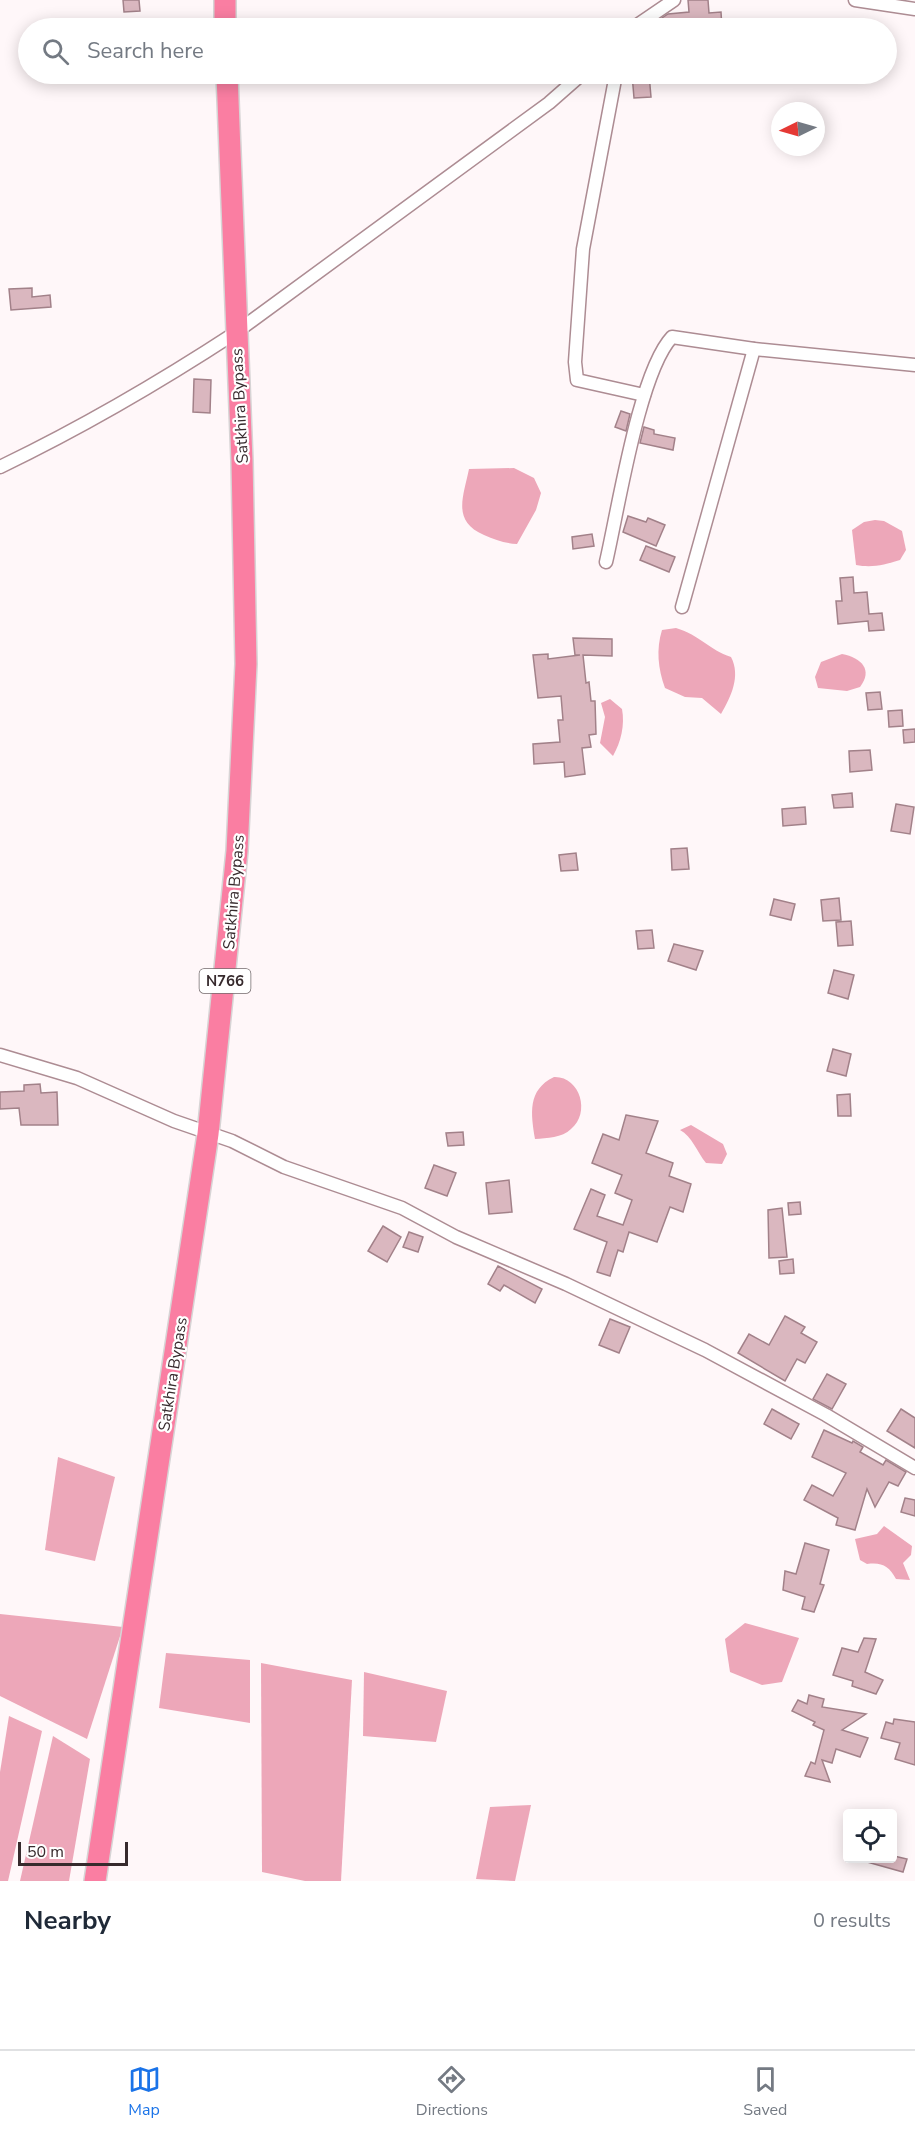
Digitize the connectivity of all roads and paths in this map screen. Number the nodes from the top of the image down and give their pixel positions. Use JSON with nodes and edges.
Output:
{"nodes":[{"id":1,"x":225,"y":0,"type":"edge"},
{"id":2,"x":674,"y":0,"type":"edge"},
{"id":3,"x":855,"y":0,"type":"edge"},
{"id":4,"x":915,"y":9,"type":"edge"},
{"id":5,"x":225,"y":18,"type":"edge"},
{"id":6,"x":648,"y":18,"type":"edge"},
{"id":7,"x":227,"y":84,"type":"edge"},
{"id":8,"x":571,"y":84,"type":"edge"},
{"id":9,"x":614,"y":84,"type":"edge"},
{"id":10,"x":235,"y":333,"type":"junction"},
{"id":11,"x":754,"y":349,"type":"junction"},
{"id":12,"x":915,"y":365,"type":"edge"},
{"id":13,"x":644,"y":395,"type":"junction"},
{"id":14,"x":0,"y":467,"type":"edge"},
{"id":15,"x":606,"y":562,"type":"dead end"},
{"id":16,"x":682,"y":607,"type":"dead end"},
{"id":17,"x":0,"y":1055,"type":"edge"},
{"id":18,"x":208,"y":1134,"type":"junction"},
{"id":19,"x":915,"y":1468,"type":"edge"},
{"id":20,"x":95,"y":1881,"type":"edge"}],
"edges":[{"from":1,"to":5,"type":"highway"},
{"from":2,"to":6,"type":"street"},
{"from":3,"to":4,"type":"street"},
{"from":7,"to":10,"type":"highway","name":"Satkhira Bypass","number":"N766"},
{"from":8,"to":10,"type":"street"},
{"from":9,"to":13,"type":"street"},
{"from":10,"to":14,"type":"street"},
{"from":10,"to":18,"type":"highway","name":"Satkhira Bypass","number":"N766"},
{"from":11,"to":12,"type":"street"},
{"from":11,"to":13,"type":"street"},
{"from":11,"to":16,"type":"street"},
{"from":13,"to":15,"type":"street"},
{"from":17,"to":18,"type":"street"},
{"from":18,"to":19,"type":"street"},
{"from":18,"to":20,"type":"highway","name":"Satkhira Bypass","number":"N766"}]}
